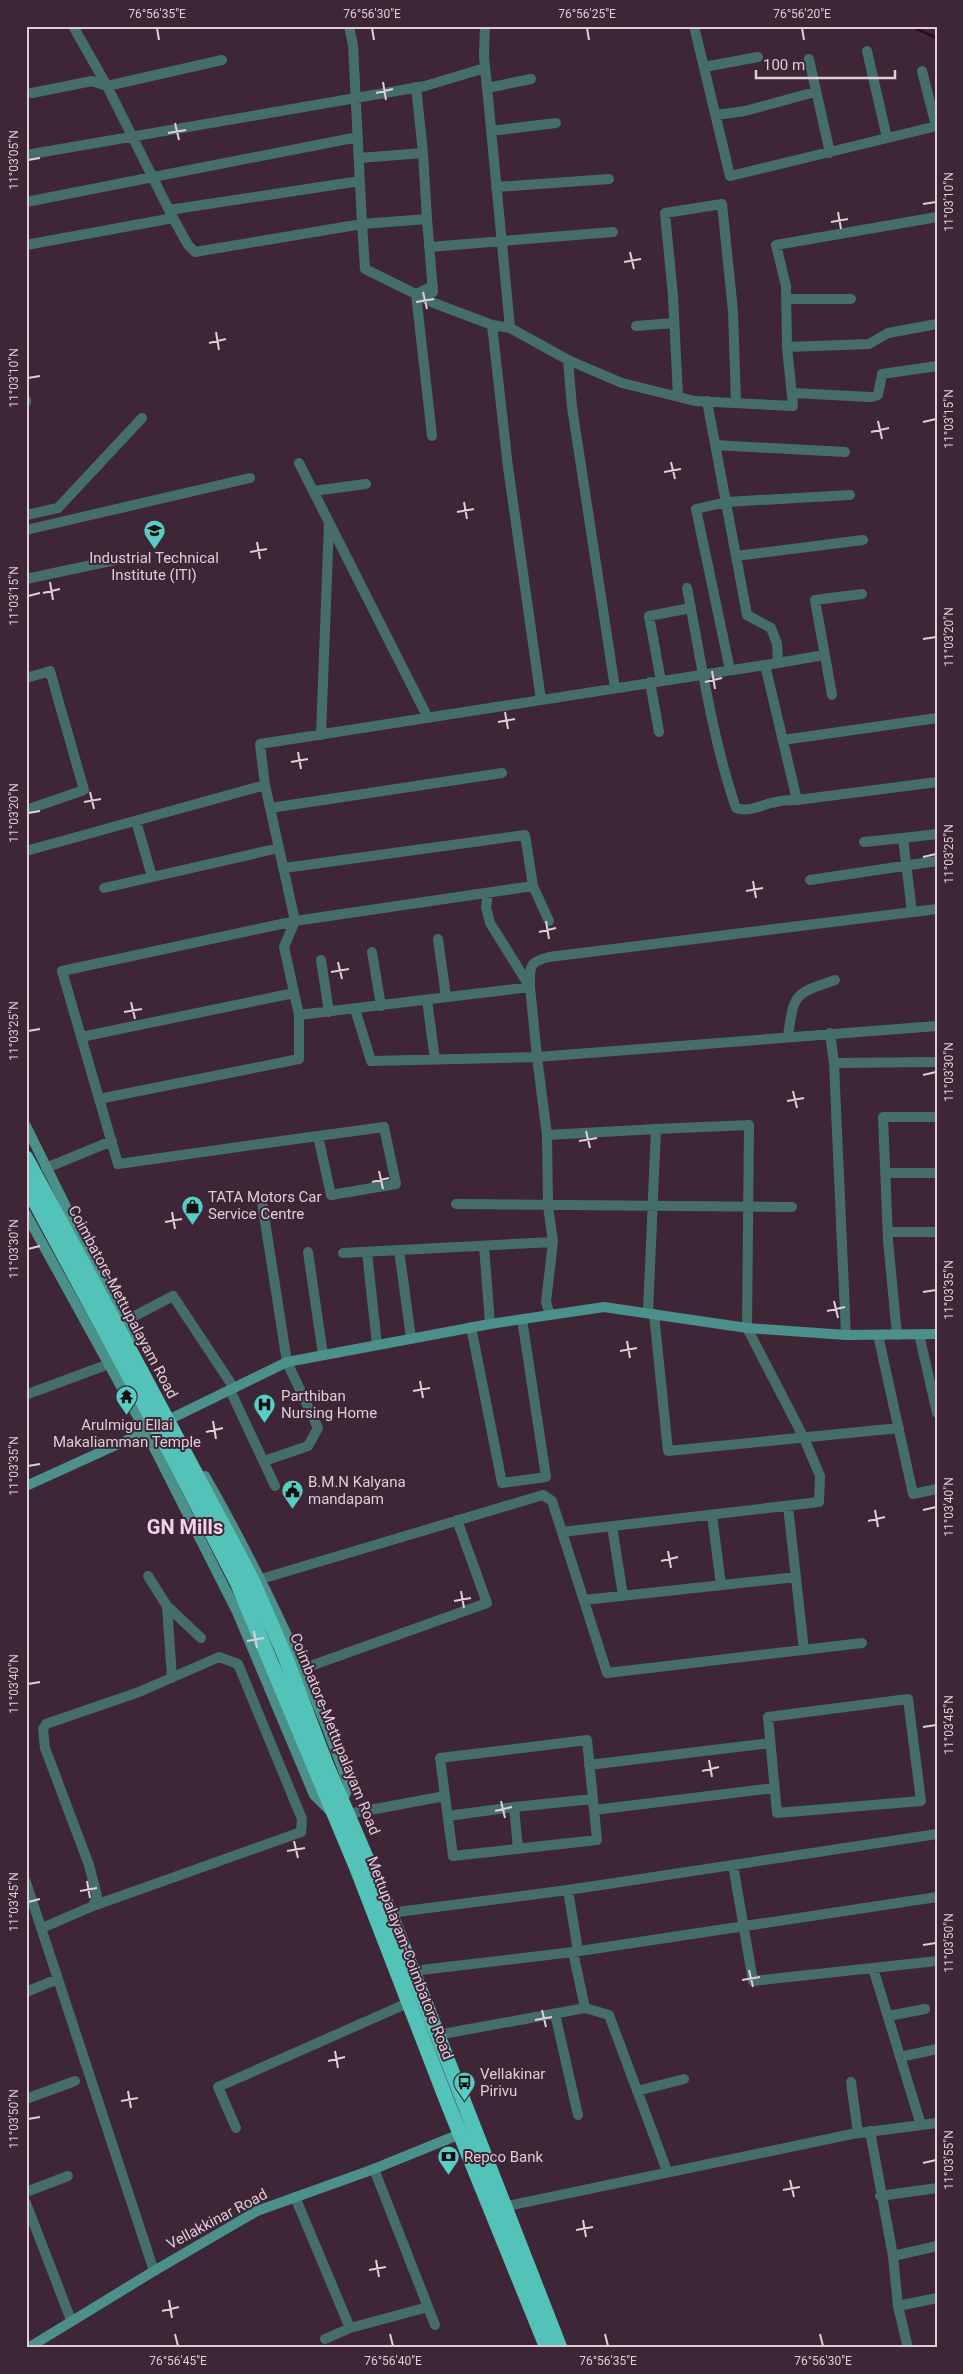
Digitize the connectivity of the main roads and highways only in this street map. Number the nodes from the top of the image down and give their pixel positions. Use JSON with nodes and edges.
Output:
{"nodes":[{"id":1,"x":26,"y":1158,"type":"edge"},
{"id":2,"x":26,"y":1185,"type":"edge"},
{"id":3,"x":278,"y":1660,"type":"junction"},
{"id":4,"x":342,"y":1810,"type":"junction"},
{"id":5,"x":467,"y":2131,"type":"junction"},
{"id":6,"x":547,"y":2348,"type":"edge"},
{"id":7,"x":560,"y":2348,"type":"edge"}],
"edges":[{"from":1,"to":3,"type":"highway","name":"Coimbatore-Mettupalayam Road","bridge":true},
{"from":2,"to":3,"type":"highway","name":"Mettupalayam-Coimbatore Road","bridge":true},
{"from":3,"to":4,"type":"highway","name":"Mettupalayam-Coimbatore Road"},
{"from":4,"to":5,"type":"highway","name":"Mettupalayam-Coimbatore Road"},
{"from":4,"to":5,"type":"highway","name":"Coimbatore-Mettupalayam Road"},
{"from":5,"to":6,"type":"highway","name":"Mettupalayam-Coimbatore Road"},
{"from":5,"to":7,"type":"highway","name":"Coimbatore-Mettupalayam Road"}]}
